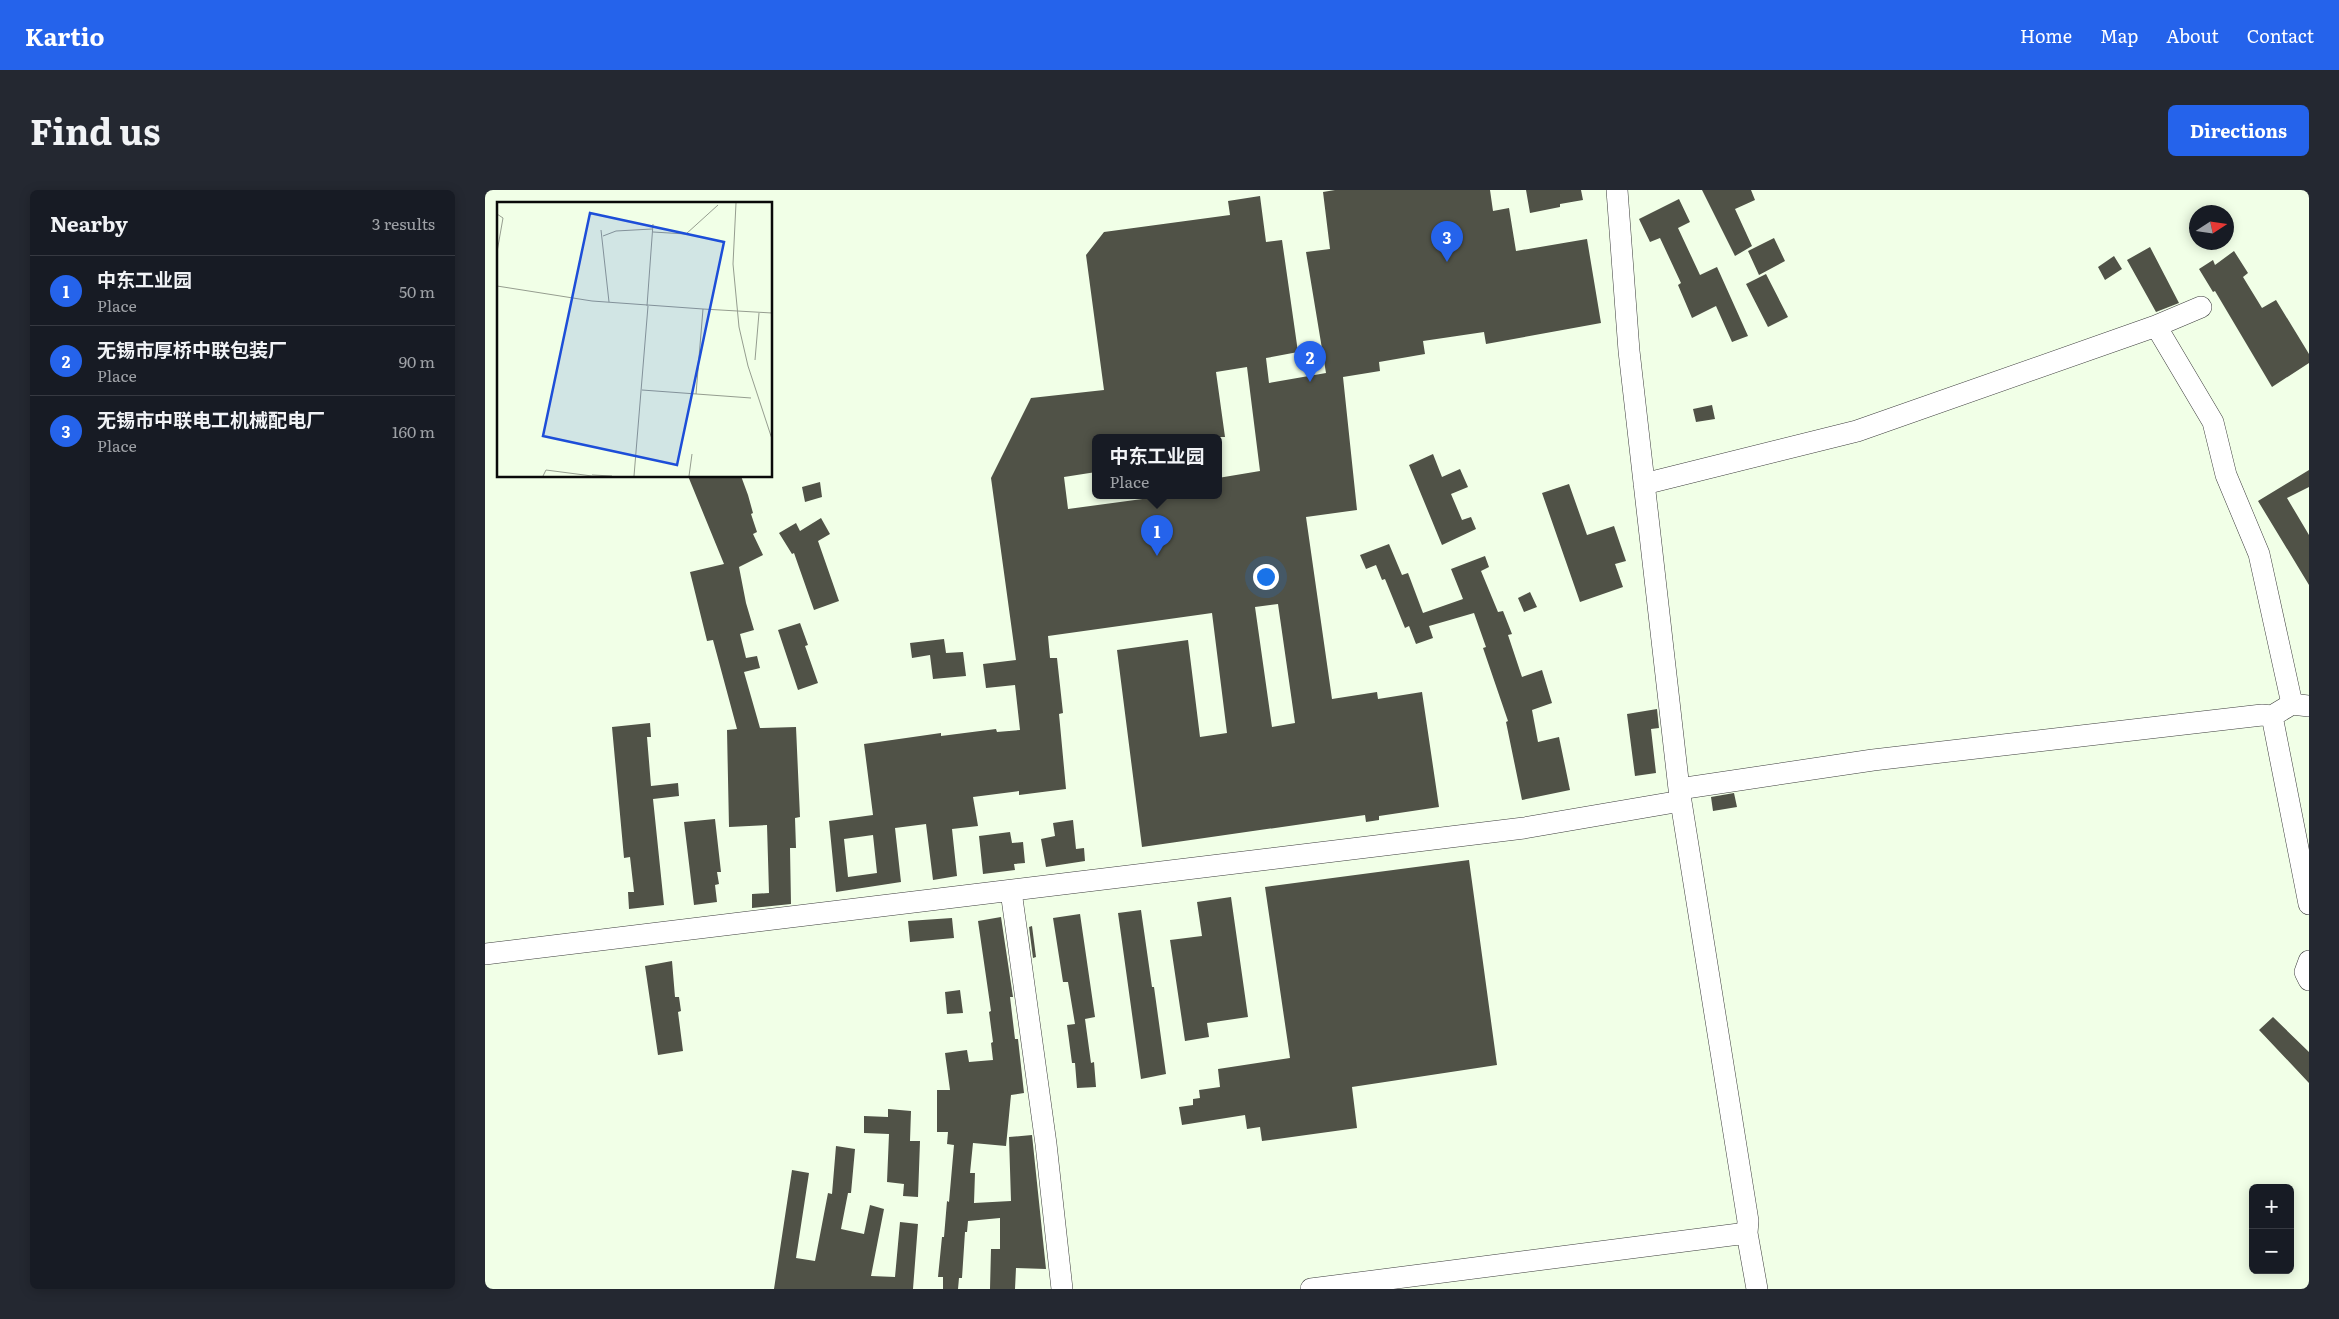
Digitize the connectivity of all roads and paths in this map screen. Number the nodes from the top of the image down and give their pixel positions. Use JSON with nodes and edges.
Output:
{"nodes":[{"id":1,"x":1617,"y":190,"type":"edge"},
{"id":2,"x":2201,"y":307,"type":"dead end"},
{"id":3,"x":2156,"y":326,"type":"junction"},
{"id":4,"x":1644,"y":484,"type":"junction"},
{"id":5,"x":2301,"y":705,"type":"edge"},
{"id":6,"x":2272,"y":716,"type":"junction"},
{"id":7,"x":1680,"y":795,"type":"junction"},
{"id":8,"x":1011,"y":891,"type":"junction"},
{"id":9,"x":2309,"y":904,"type":"edge"},
{"id":10,"x":485,"y":954,"type":"edge"},
{"id":11,"x":2309,"y":961,"type":"edge"},
{"id":12,"x":2309,"y":980,"type":"edge"},
{"id":13,"x":1747,"y":1233,"type":"junction"},
{"id":14,"x":1062,"y":1289,"type":"edge"},
{"id":15,"x":1311,"y":1289,"type":"edge"},
{"id":16,"x":1757,"y":1289,"type":"edge"}],
"edges":[{"from":1,"to":4,"type":"street"},
{"from":2,"to":3,"type":"street"},
{"from":3,"to":4,"type":"street"},
{"from":3,"to":5,"type":"street"},
{"from":4,"to":7,"type":"street"},
{"from":5,"to":6,"type":"street"},
{"from":6,"to":7,"type":"street"},
{"from":6,"to":9,"type":"street"},
{"from":7,"to":8,"type":"street"},
{"from":7,"to":13,"type":"street"},
{"from":8,"to":10,"type":"street"},
{"from":8,"to":14,"type":"street"},
{"from":11,"to":12,"type":"street"},
{"from":13,"to":15,"type":"street"},
{"from":13,"to":16,"type":"street"}]}
